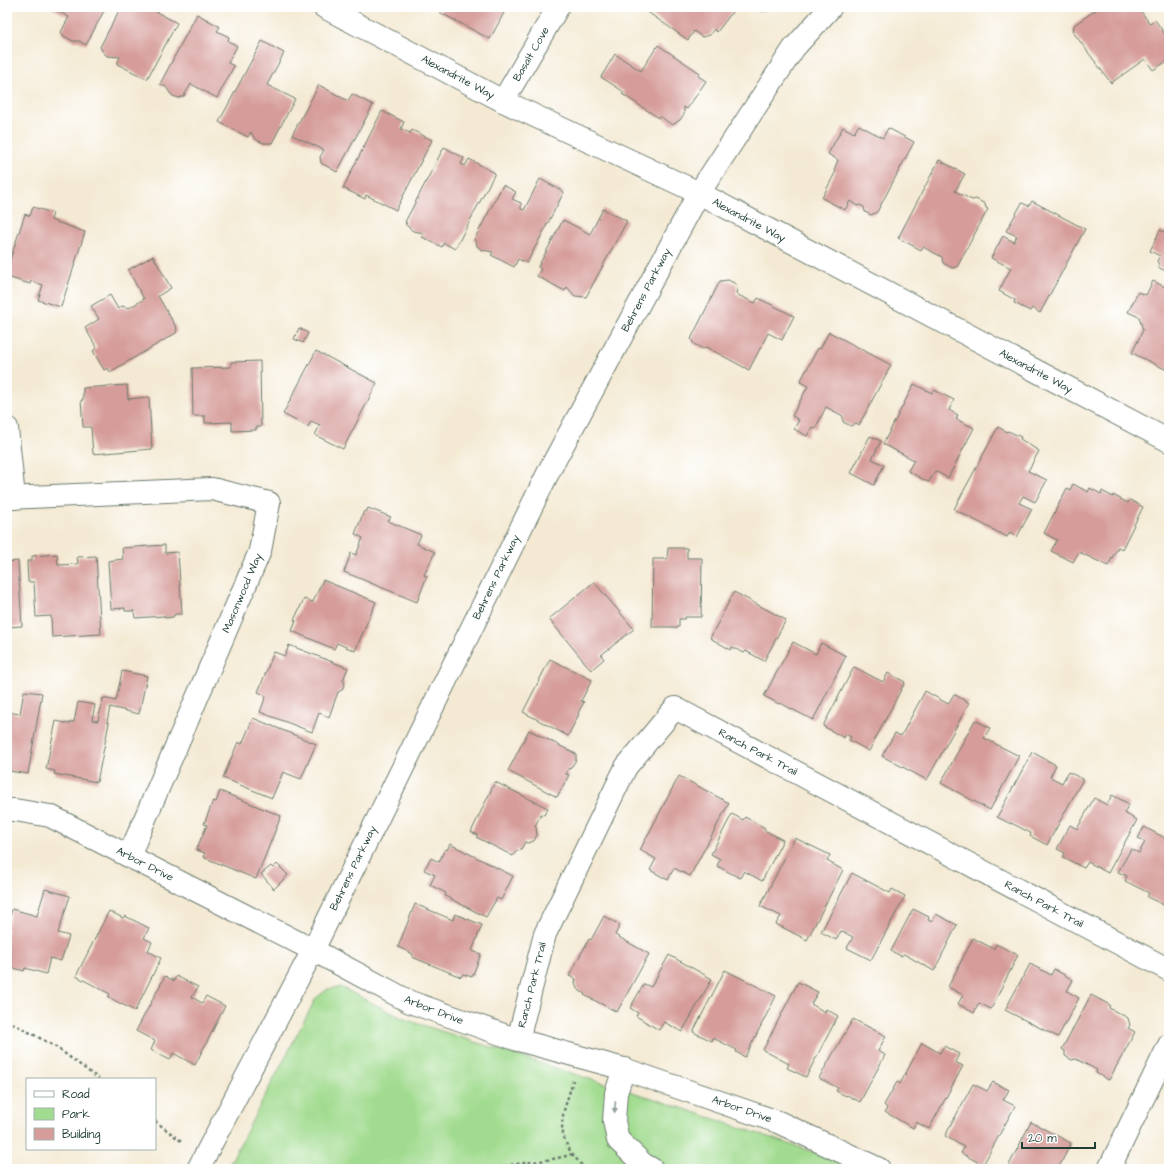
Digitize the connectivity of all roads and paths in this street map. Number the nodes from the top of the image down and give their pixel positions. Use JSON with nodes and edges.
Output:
{"nodes":[{"id":1,"x":324,"y":7,"type":"edge"},
{"id":2,"x":558,"y":7,"type":"edge"},
{"id":3,"x":831,"y":7,"type":"edge"},
{"id":4,"x":503,"y":101,"type":"junction"},
{"id":5,"x":699,"y":193,"type":"junction"},
{"id":6,"x":7,"y":428,"type":"edge"},
{"id":7,"x":1169,"y":441,"type":"edge"},
{"id":8,"x":10,"y":498,"type":"edge"},
{"id":9,"x":7,"y":810,"type":"edge"},
{"id":10,"x":129,"y":856,"type":"junction"},
{"id":11,"x":313,"y":950,"type":"junction"},
{"id":12,"x":1169,"y":970,"type":"edge"},
{"id":13,"x":7,"y":1020,"type":"edge"},
{"id":14,"x":518,"y":1040,"type":"junction"},
{"id":15,"x":1169,"y":1045,"type":"edge"},
{"id":16,"x":624,"y":1069,"type":"junction"},
{"id":17,"x":98,"y":1078,"type":"edge"},
{"id":18,"x":574,"y":1080,"type":"dead end"},
{"id":19,"x":156,"y":1122,"type":"edge"},
{"id":20,"x":181,"y":1141,"type":"dead end"},
{"id":21,"x":572,"y":1154,"type":"junction"},
{"id":22,"x":200,"y":1164,"type":"edge"},
{"id":23,"x":494,"y":1169,"type":"edge"},
{"id":24,"x":585,"y":1169,"type":"edge"},
{"id":25,"x":652,"y":1169,"type":"edge"},
{"id":26,"x":879,"y":1169,"type":"edge"},
{"id":27,"x":1109,"y":1169,"type":"edge"}],
"edges":[{"from":1,"to":4,"type":"street","name":"Alexandrite Way"},
{"from":2,"to":4,"type":"street","name":"Basalt Cove"},
{"from":3,"to":5,"type":"street","name":"Behrens Parkway"},
{"from":4,"to":5,"type":"street","name":"Alexandrite Way"},
{"from":5,"to":7,"type":"street","name":"Alexandrite Way"},
{"from":5,"to":11,"type":"street","name":"Behrens Parkway"},
{"from":6,"to":8,"type":"street"},
{"from":8,"to":10,"type":"street","name":"Masonwood Way"},
{"from":9,"to":10,"type":"street","name":"Arbor Drive"},
{"from":10,"to":11,"type":"street","name":"Arbor Drive"},
{"from":11,"to":14,"type":"street","name":"Arbor Drive"},
{"from":11,"to":22,"type":"street","name":"Behrens Parkway"},
{"from":12,"to":14,"type":"street","name":"Ranch Park Trail"},
{"from":13,"to":17,"type":"path"},
{"from":14,"to":16,"type":"street","name":"Arbor Drive"},
{"from":15,"to":27,"type":"street"},
{"from":16,"to":25,"type":"street","one_way":true},
{"from":16,"to":26,"type":"street","name":"Arbor Drive"},
{"from":18,"to":21,"type":"path"},
{"from":19,"to":20,"type":"path"},
{"from":21,"to":23,"type":"path"},
{"from":21,"to":24,"type":"path"}]}
